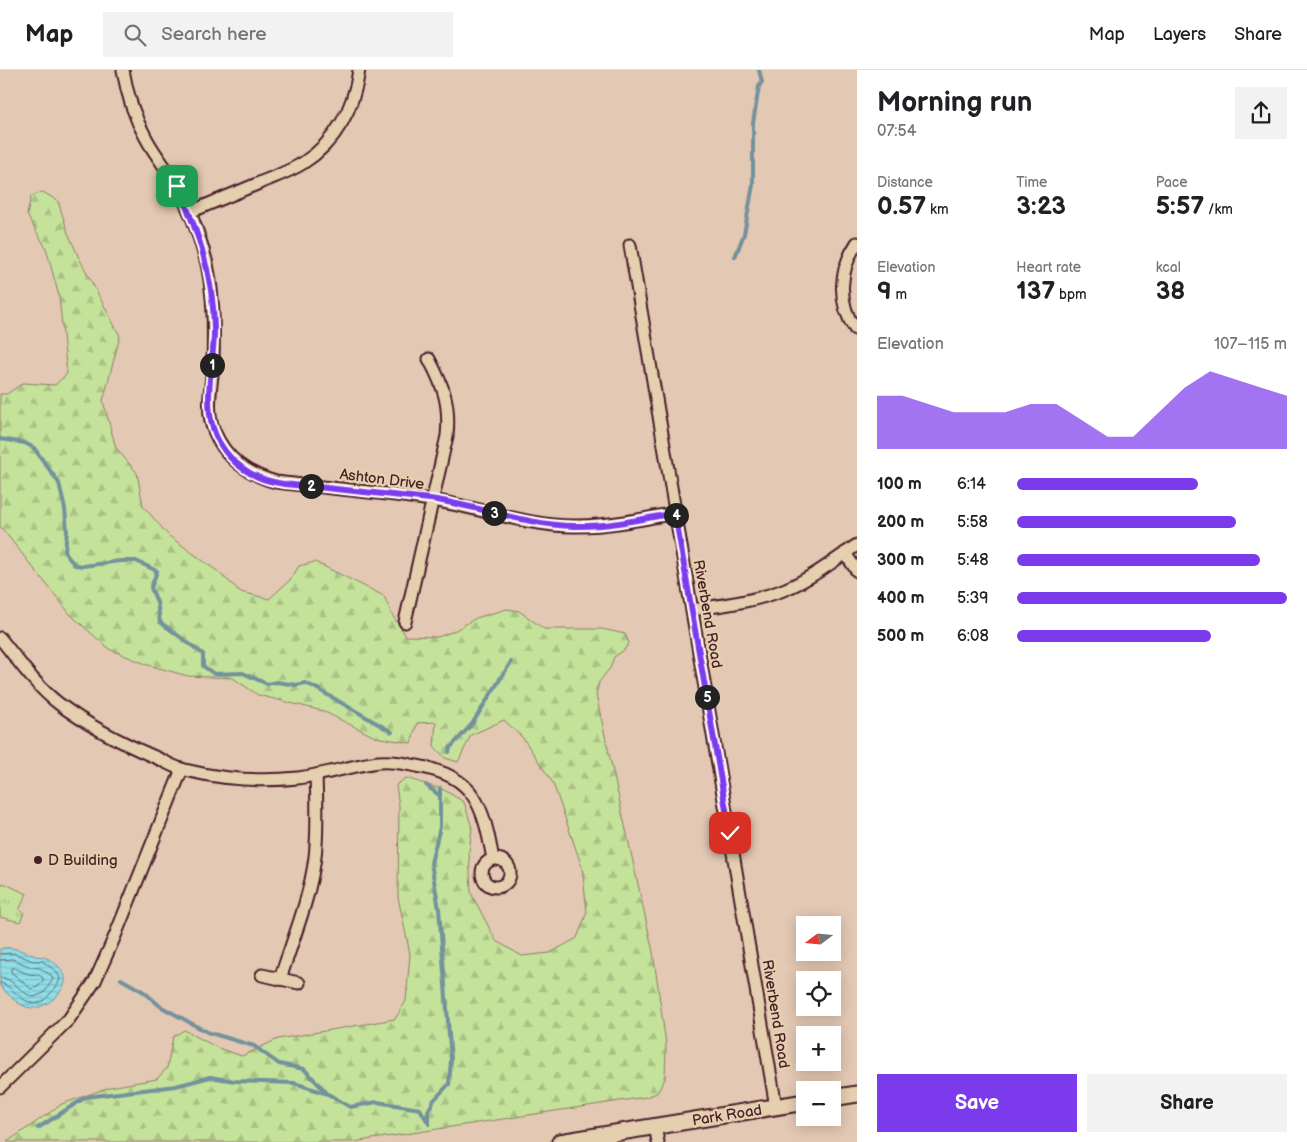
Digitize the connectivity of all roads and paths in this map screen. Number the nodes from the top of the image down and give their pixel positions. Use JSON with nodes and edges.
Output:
{"nodes":[{"id":1,"x":123,"y":70,"type":"edge"},
{"id":2,"x":359,"y":70,"type":"edge"},
{"id":3,"x":190,"y":212,"type":"junction"},
{"id":4,"x":857,"y":243,"type":"edge"},
{"id":5,"x":630,"y":245,"type":"dead end"},
{"id":6,"x":855,"y":329,"type":"dead end"},
{"id":7,"x":430,"y":360,"type":"dead end"},
{"id":8,"x":432,"y":500,"type":"junction"},
{"id":9,"x":675,"y":513,"type":"junction"},
{"id":10,"x":857,"y":545,"type":"edge"},
{"id":11,"x":845,"y":553,"type":"junction"},
{"id":12,"x":857,"y":571,"type":"edge"},
{"id":13,"x":692,"y":610,"type":"junction"},
{"id":14,"x":405,"y":622,"type":"dead end"},
{"id":15,"x":0,"y":638,"type":"edge"},
{"id":16,"x":182,"y":769,"type":"junction"},
{"id":17,"x":316,"y":776,"type":"junction"},
{"id":18,"x":493,"y":859,"type":"dead end"},
{"id":19,"x":262,"y":975,"type":"dead end"},
{"id":20,"x":280,"y":979,"type":"junction"},
{"id":21,"x":299,"y":983,"type":"dead end"},
{"id":22,"x":0,"y":1087,"type":"edge"},
{"id":23,"x":857,"y":1094,"type":"edge"},
{"id":24,"x":841,"y":1097,"type":"edge"},
{"id":25,"x":796,"y":1104,"type":"edge"},
{"id":26,"x":776,"y":1107,"type":"junction"},
{"id":27,"x":656,"y":1126,"type":"junction"},
{"id":28,"x":560,"y":1142,"type":"edge"},
{"id":29,"x":658,"y":1142,"type":"edge"}],
"edges":[{"from":1,"to":3,"type":"street","name":"Ashton Drive"},
{"from":2,"to":3,"type":"street"},
{"from":3,"to":8,"type":"street","name":"Ashton Drive"},
{"from":4,"to":6,"type":"street"},
{"from":5,"to":9,"type":"street","name":"Riverbend Road"},
{"from":7,"to":8,"type":"street"},
{"from":8,"to":9,"type":"street","name":"Ashton Drive"},
{"from":8,"to":14,"type":"street"},
{"from":9,"to":13,"type":"street","name":"Riverbend Road"},
{"from":10,"to":11,"type":"street"},
{"from":11,"to":12,"type":"street"},
{"from":11,"to":13,"type":"street"},
{"from":13,"to":26,"type":"street","name":"Riverbend Road"},
{"from":15,"to":16,"type":"street"},
{"from":16,"to":17,"type":"street"},
{"from":16,"to":22,"type":"street"},
{"from":17,"to":18,"type":"street"},
{"from":17,"to":20,"type":"street"},
{"from":19,"to":20,"type":"street"},
{"from":20,"to":21,"type":"street"},
{"from":23,"to":24,"type":"main road"},
{"from":25,"to":26,"type":"main road","name":"Park Road"},
{"from":26,"to":27,"type":"main road","name":"Park Road"},
{"from":27,"to":28,"type":"main road","name":"Park Road"},
{"from":27,"to":29,"type":"street"}]}
